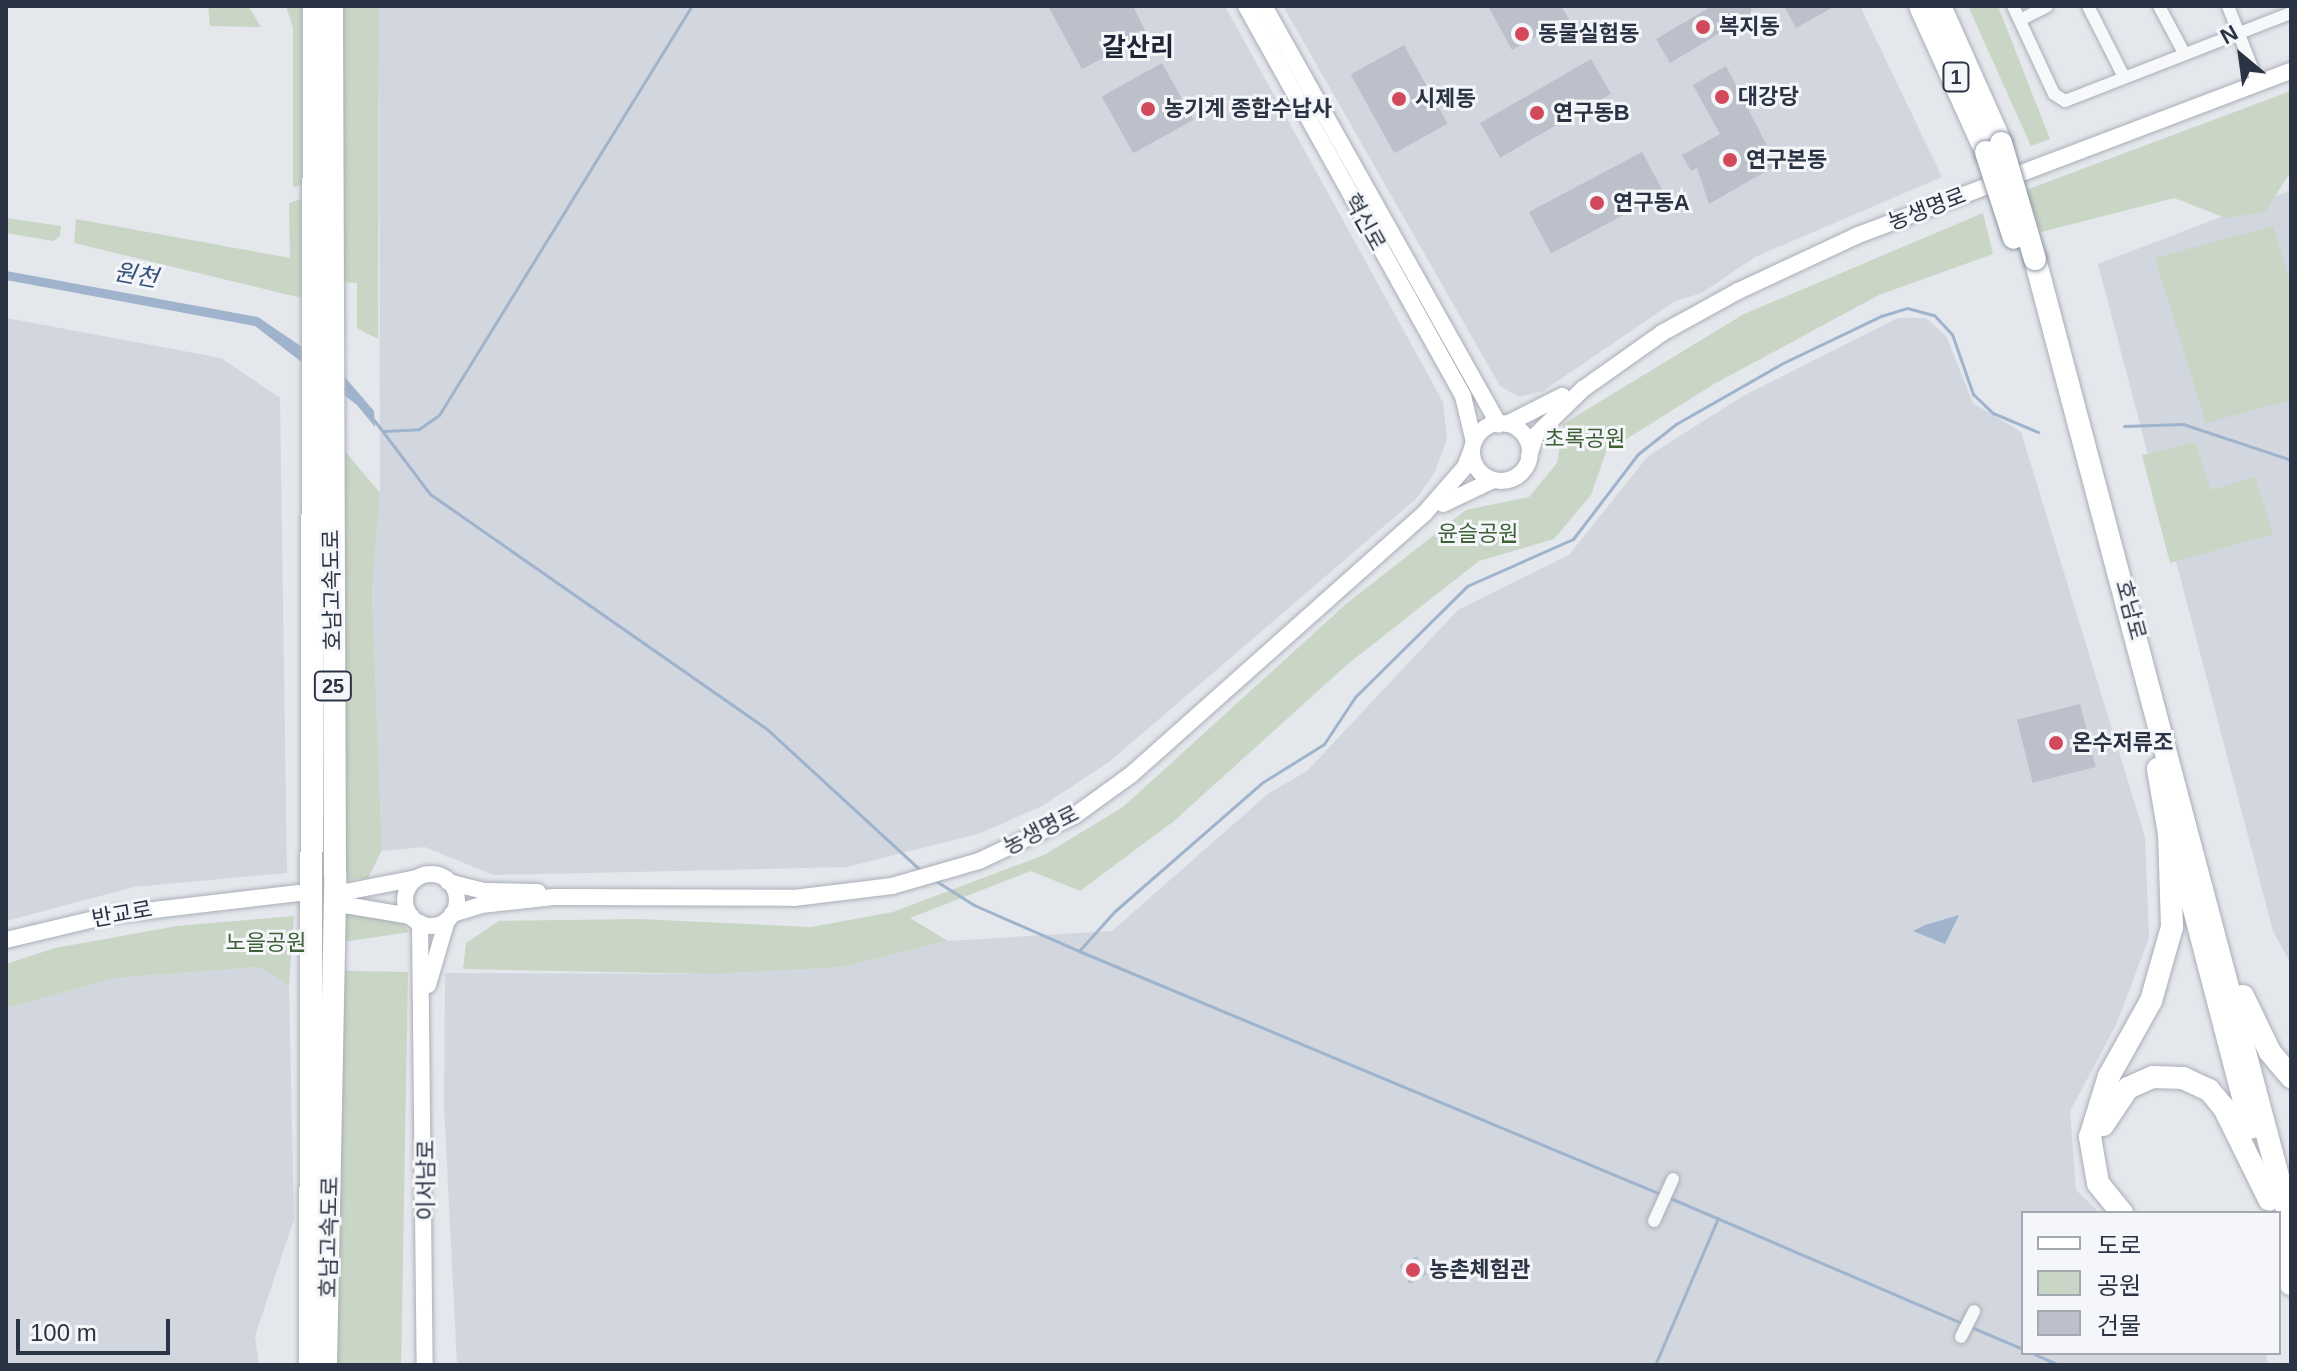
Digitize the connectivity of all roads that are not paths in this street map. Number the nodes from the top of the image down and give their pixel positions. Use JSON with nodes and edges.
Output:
{"nodes":[{"id":1,"x":314,"y":6,"type":"edge"},
{"id":2,"x":332,"y":6,"type":"edge"},
{"id":3,"x":1246,"y":6,"type":"edge"},
{"id":4,"x":1264,"y":6,"type":"edge"},
{"id":5,"x":1920,"y":6,"type":"edge"},
{"id":6,"x":1940,"y":6,"type":"edge"},
{"id":7,"x":2013,"y":6,"type":"edge"},
{"id":8,"x":2047,"y":6,"type":"edge"},
{"id":9,"x":2088,"y":6,"type":"edge"},
{"id":10,"x":2159,"y":6,"type":"edge"},
{"id":11,"x":2228,"y":6,"type":"edge"},
{"id":12,"x":2291,"y":13,"type":"edge"},
{"id":13,"x":2020,"y":20,"type":"junction"},
{"id":14,"x":2241,"y":32,"type":"junction"},
{"id":15,"x":2184,"y":53,"type":"junction"},
{"id":16,"x":2291,"y":71,"type":"edge"},
{"id":17,"x":2124,"y":77,"type":"junction"},
{"id":18,"x":2258,"y":83,"type":"junction"},
{"id":19,"x":1993,"y":148,"type":"junction"},
{"id":20,"x":2028,"y":259,"type":"junction"},
{"id":21,"x":1583,"y":389,"type":"junction"},
{"id":22,"x":1503,"y":424,"type":"junction"},
{"id":23,"x":1473,"y":445,"type":"junction"},
{"id":24,"x":1529,"y":456,"type":"junction"},
{"id":25,"x":1493,"y":480,"type":"junction"},
{"id":26,"x":1424,"y":514,"type":"junction"},
{"id":27,"x":2158,"y":769,"type":"junction"},
{"id":28,"x":418,"y":878,"type":"junction"},
{"id":29,"x":448,"y":882,"type":"junction"},
{"id":30,"x":554,"y":897,"type":"junction"},
{"id":31,"x":299,"y":899,"type":"dead end"},
{"id":32,"x":450,"y":917,"type":"junction"},
{"id":33,"x":2213,"y":918,"type":"junction"},
{"id":34,"x":415,"y":920,"type":"junction"},
{"id":35,"x":6,"y":940,"type":"edge"},
{"id":36,"x":425,"y":994,"type":"junction"},
{"id":37,"x":2291,"y":1077,"type":"edge"},
{"id":38,"x":1673,"y":1179,"type":"dead end"},
{"id":39,"x":2270,"y":1206,"type":"edge"},
{"id":40,"x":2120,"y":1211,"type":"edge"},
{"id":41,"x":2137,"y":1211,"type":"edge"},
{"id":42,"x":1654,"y":1221,"type":"dead end"},
{"id":43,"x":2291,"y":1225,"type":"edge"},
{"id":44,"x":2281,"y":1246,"type":"edge"},
{"id":45,"x":2291,"y":1284,"type":"edge"},
{"id":46,"x":1974,"y":1311,"type":"dead end"},
{"id":47,"x":1961,"y":1337,"type":"dead end"},
{"id":48,"x":310,"y":1365,"type":"edge"},
{"id":49,"x":326,"y":1365,"type":"edge"},
{"id":50,"x":425,"y":1365,"type":"edge"}],
"edges":[{"from":1,"to":48,"type":"highway","name":"호남고속도로","number":"25"},
{"from":2,"to":49,"type":"highway","name":"호남고속도로","number":"25"},
{"from":3,"to":23,"type":"main road","name":"혁신로"},
{"from":4,"to":22,"type":"main road","name":"혁신로"},
{"from":5,"to":19,"type":"highway","name":"호남로","number":"1"},
{"from":6,"to":19,"type":"highway","name":"호남로","number":"1"},
{"from":7,"to":13,"type":"street"},
{"from":8,"to":13,"type":"street"},
{"from":9,"to":17,"type":"street"},
{"from":10,"to":15,"type":"street"},
{"from":11,"to":14,"type":"street"},
{"from":12,"to":14,"type":"street"},
{"from":13,"to":17,"type":"street"},
{"from":14,"to":15,"type":"street"},
{"from":14,"to":18,"type":"street"},
{"from":15,"to":17,"type":"street"},
{"from":16,"to":18,"type":"main road","name":"농생명로"},
{"from":18,"to":21,"type":"main road","name":"농생명로"},
{"from":19,"to":20,"type":"highway","name":"호남로","number":"1","bridge":true},
{"from":20,"to":27,"type":"highway","name":"호남로","number":"1"},
{"from":20,"to":33,"type":"highway","name":"호남로","number":"1"},
{"from":21,"to":22,"type":"main road","name":"농생명로"},
{"from":21,"to":24,"type":"main road","name":"농생명로"},
{"from":22,"to":23,"type":"main road","name":"농생명로"},
{"from":22,"to":24,"type":"main road"},
{"from":23,"to":25,"type":"main road"},
{"from":23,"to":26,"type":"main road","name":"농생명로"},
{"from":24,"to":25,"type":"main road","name":"농생명로"},
{"from":25,"to":26,"type":"main road","name":"농생명로"},
{"from":26,"to":30,"type":"main road","name":"농생명로"},
{"from":27,"to":39,"type":"highway","name":"호남로","number":"1"},
{"from":27,"to":40,"type":"highway"},
{"from":28,"to":29,"type":"main road","name":"농생명로"},
{"from":28,"to":34,"type":"main road"},
{"from":28,"to":34,"type":"main road","name":"농생명로"},
{"from":29,"to":30,"type":"main road","name":"농생명로"},
{"from":29,"to":32,"type":"main road"},
{"from":30,"to":32,"type":"main road","name":"농생명로"},
{"from":31,"to":35,"type":"main road","name":"반교로"},
{"from":32,"to":34,"type":"main road","name":"농생명로"},
{"from":32,"to":36,"type":"main road","name":"이서남로"},
{"from":33,"to":37,"type":"highway"},
{"from":33,"to":43,"type":"highway","name":"호남로","number":"1"},
{"from":34,"to":36,"type":"main road","name":"이서남로"},
{"from":36,"to":50,"type":"main road","name":"이서남로"},
{"from":38,"to":42,"type":"street"},
{"from":39,"to":41,"type":"highway"},
{"from":44,"to":45,"type":"highway"},
{"from":46,"to":47,"type":"street"}]}
